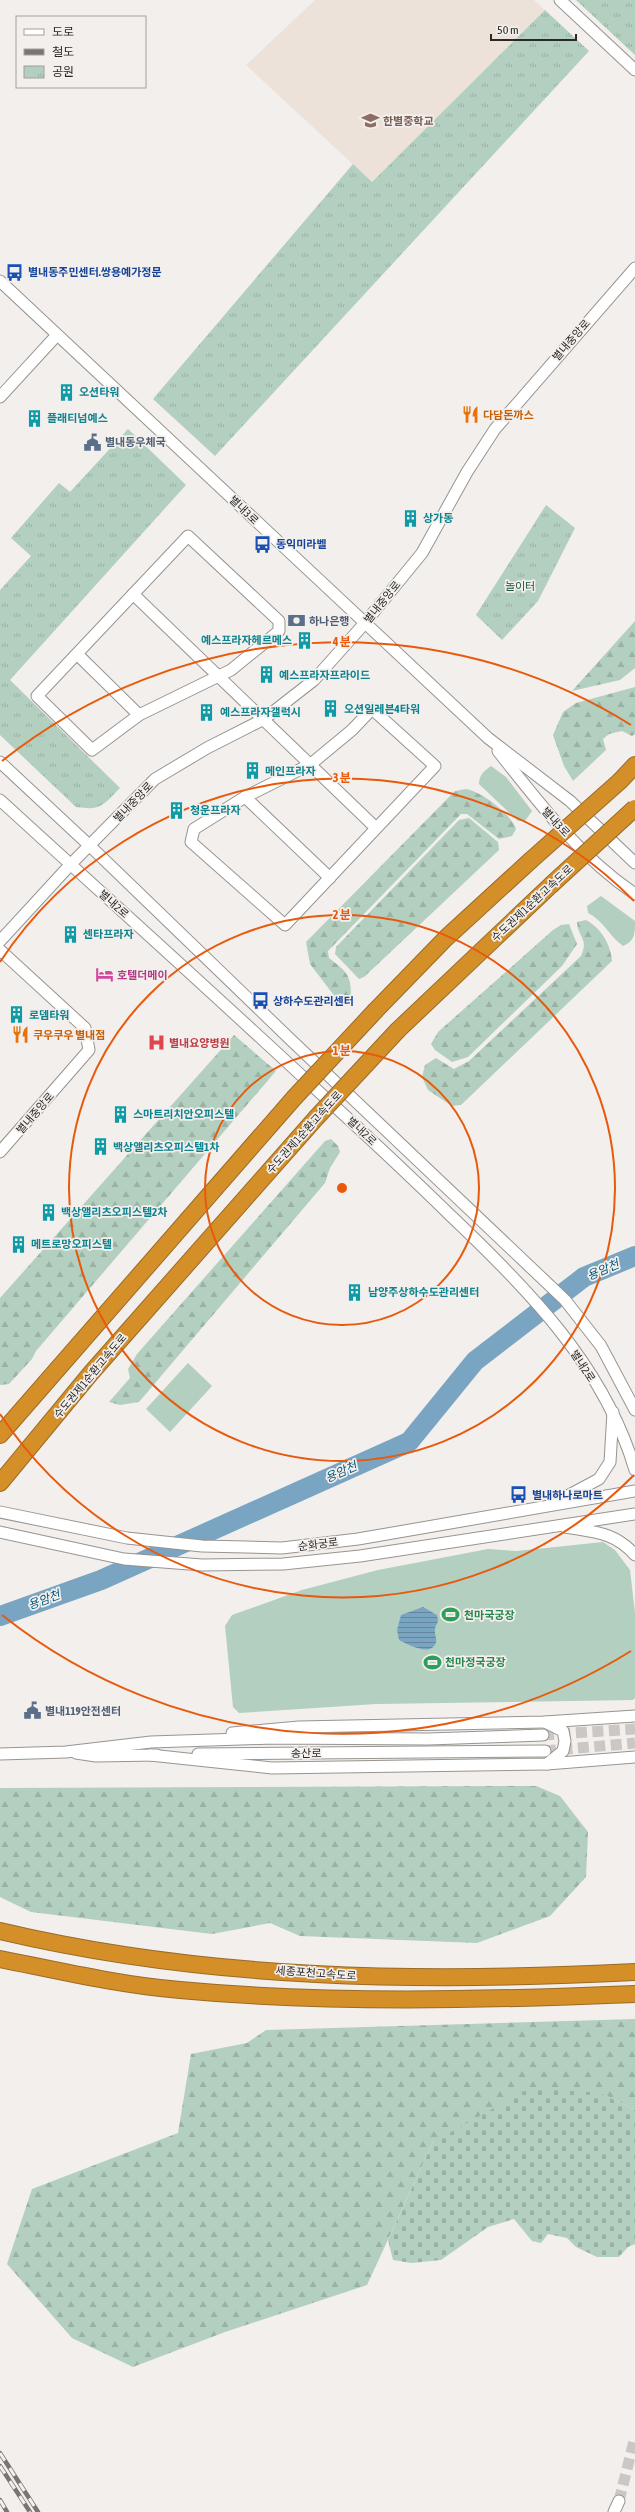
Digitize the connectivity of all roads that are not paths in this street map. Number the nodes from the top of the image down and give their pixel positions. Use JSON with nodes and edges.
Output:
{"nodes":[{"id":1,"x":560,"y":0,"type":"edge"},
{"id":2,"x":635,"y":70,"type":"edge"},
{"id":3,"x":635,"y":268,"type":"edge"},
{"id":4,"x":0,"y":281,"type":"edge"},
{"id":5,"x":57,"y":335,"type":"junction"},
{"id":6,"x":0,"y":397,"type":"edge"},
{"id":7,"x":133,"y":594,"type":"junction"},
{"id":8,"x":364,"y":624,"type":"junction"},
{"id":9,"x":77,"y":654,"type":"junction"},
{"id":10,"x":219,"y":678,"type":"junction"},
{"id":11,"x":139,"y":715,"type":"junction"},
{"id":12,"x":264,"y":719,"type":"junction"},
{"id":13,"x":488,"y":738,"type":"junction"},
{"id":14,"x":0,"y":762,"type":"edge"},
{"id":15,"x":311,"y":764,"type":"junction"},
{"id":16,"x":635,"y":765,"type":"edge"},
{"id":17,"x":635,"y":769,"type":"edge"},
{"id":18,"x":620,"y":781,"type":"junction"},
{"id":19,"x":245,"y":797,"type":"junction"},
{"id":20,"x":0,"y":800,"type":"edge"},
{"id":21,"x":635,"y":808,"type":"edge"},
{"id":22,"x":376,"y":828,"type":"junction"},
{"id":23,"x":90,"y":846,"type":"junction"},
{"id":24,"x":70,"y":864,"type":"junction"},
{"id":25,"x":635,"y":864,"type":"edge"},
{"id":26,"x":330,"y":878,"type":"junction"},
{"id":27,"x":635,"y":894,"type":"edge"},
{"id":28,"x":0,"y":941,"type":"edge"},
{"id":29,"x":0,"y":950,"type":"edge"},
{"id":30,"x":0,"y":1152,"type":"edge"},
{"id":31,"x":627,"y":1393,"type":"junction"},
{"id":32,"x":635,"y":1401,"type":"edge"},
{"id":33,"x":635,"y":1410,"type":"edge"},
{"id":34,"x":613,"y":1412,"type":"junction"},
{"id":35,"x":0,"y":1435,"type":"edge"},
{"id":36,"x":635,"y":1470,"type":"edge"},
{"id":37,"x":0,"y":1483,"type":"edge"},
{"id":38,"x":635,"y":1491,"type":"edge"},
{"id":39,"x":548,"y":1506,"type":"junction"},
{"id":40,"x":0,"y":1512,"type":"edge"},
{"id":41,"x":635,"y":1514,"type":"edge"},
{"id":42,"x":555,"y":1525,"type":"junction"},
{"id":43,"x":0,"y":1532,"type":"edge"},
{"id":44,"x":635,"y":1555,"type":"edge"},
{"id":45,"x":635,"y":1716,"type":"edge"},
{"id":46,"x":545,"y":1722,"type":"junction"},
{"id":47,"x":544,"y":1736,"type":"tunnel mouth"},
{"id":48,"x":151,"y":1742,"type":"junction"},
{"id":49,"x":545,"y":1751,"type":"tunnel mouth"},
{"id":50,"x":66,"y":1752,"type":"junction"},
{"id":51,"x":0,"y":1754,"type":"edge"},
{"id":52,"x":150,"y":1755,"type":"junction"},
{"id":53,"x":635,"y":1757,"type":"edge"},
{"id":54,"x":547,"y":1764,"type":"junction"},
{"id":55,"x":0,"y":1931,"type":"edge"},
{"id":56,"x":0,"y":1959,"type":"edge"},
{"id":57,"x":627,"y":1972,"type":"edge"},
{"id":58,"x":628,"y":1994,"type":"edge"},
{"id":59,"x":619,"y":2502,"type":"tunnel mouth"},
{"id":60,"x":614,"y":2512,"type":"edge"}],
"edges":[{"from":1,"to":2,"type":"street"},
{"from":3,"to":8,"type":"street","name":"별내중앙로"},
{"from":4,"to":5,"type":"street","name":"별내3로"},
{"from":5,"to":6,"type":"street"},
{"from":5,"to":8,"type":"street","name":"별내3로"},
{"from":7,"to":9,"type":"street"},
{"from":7,"to":10,"type":"street"},
{"from":7,"to":10,"type":"street"},
{"from":8,"to":12,"type":"street","name":"별내중앙로"},
{"from":8,"to":13,"type":"street","name":"별내3로"},
{"from":9,"to":11,"type":"street"},
{"from":9,"to":11,"type":"street"},
{"from":10,"to":11,"type":"street"},
{"from":10,"to":12,"type":"street"},
{"from":12,"to":15,"type":"street"},
{"from":12,"to":23,"type":"street","name":"별내중앙로"},
{"from":13,"to":25,"type":"street","name":"별내3로"},
{"from":13,"to":27,"type":"street","name":"별내3로"},
{"from":14,"to":23,"type":"street","name":"별내2로"},
{"from":15,"to":19,"type":"street"},
{"from":15,"to":22,"type":"street"},
{"from":15,"to":22,"type":"street"},
{"from":16,"to":18,"type":"highway"},
{"from":17,"to":18,"type":"highway"},
{"from":18,"to":35,"type":"highway","bridge":true},
{"from":19,"to":26,"type":"street"},
{"from":19,"to":26,"type":"street"},
{"from":20,"to":24,"type":"street","name":"별내2로"},
{"from":21,"to":37,"type":"highway","name":"수도권제1순환고속도로","bridge":true},
{"from":22,"to":26,"type":"street"},
{"from":23,"to":24,"type":"street","name":"별내중앙로"},
{"from":23,"to":31,"type":"street","name":"별내2로"},
{"from":24,"to":28,"type":"street","name":"별내중앙로"},
{"from":24,"to":34,"type":"street","name":"별내2로"},
{"from":29,"to":30,"type":"street","name":"별내중앙로"},
{"from":31,"to":32,"type":"street"},
{"from":31,"to":33,"type":"street","name":"별내2로"},
{"from":34,"to":36,"type":"street","name":"별내2로"},
{"from":34,"to":39,"type":"street"},
{"from":38,"to":39,"type":"street","name":"순화궁로"},
{"from":39,"to":40,"type":"street","name":"순화궁로"},
{"from":41,"to":42,"type":"street","name":"순화궁로"},
{"from":42,"to":43,"type":"street","name":"순화궁로"},
{"from":42,"to":44,"type":"street"},
{"from":45,"to":46,"type":"street"},
{"from":46,"to":48,"type":"street"},
{"from":46,"to":54,"type":"street"},
{"from":47,"to":48,"type":"street","name":"송산로"},
{"from":48,"to":50,"type":"street","name":"송산로"},
{"from":49,"to":52,"type":"street","name":"송산로"},
{"from":50,"to":51,"type":"street","name":"송산로"},
{"from":50,"to":52,"type":"street","name":"송산로"},
{"from":52,"to":54,"type":"street"},
{"from":53,"to":54,"type":"street"},
{"from":55,"to":57,"type":"highway","name":"세종포천고속도로"},
{"from":56,"to":58,"type":"highway","name":"세종포천고속도로"},
{"from":59,"to":60,"type":"street"}]}
